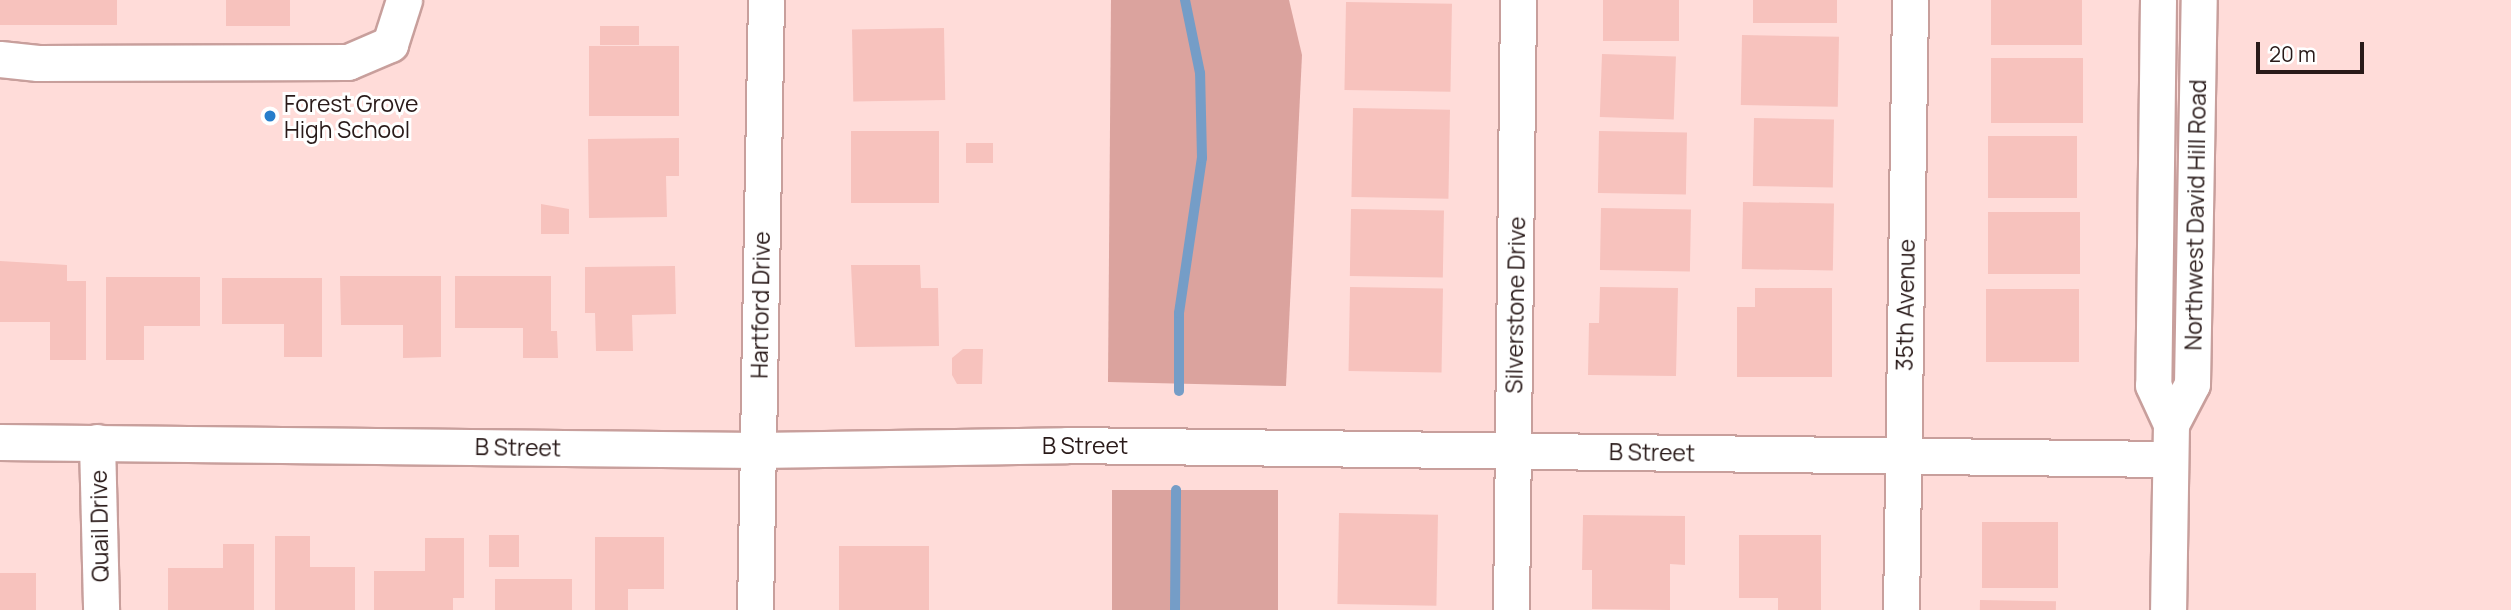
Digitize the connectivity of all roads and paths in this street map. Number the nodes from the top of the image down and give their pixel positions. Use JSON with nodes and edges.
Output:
{"nodes":[{"id":1,"x":404,"y":0,"type":"edge"},
{"id":2,"x":766,"y":0,"type":"edge"},
{"id":3,"x":1518,"y":0,"type":"edge"},
{"id":4,"x":1910,"y":0,"type":"edge"},
{"id":5,"x":2158,"y":0,"type":"edge"},
{"id":6,"x":2199,"y":0,"type":"edge"},
{"id":7,"x":0,"y":59,"type":"edge"},
{"id":8,"x":2171,"y":424,"type":"junction"},
{"id":9,"x":0,"y":442,"type":"edge"},
{"id":10,"x":97,"y":442,"type":"junction"},
{"id":11,"x":758,"y":450,"type":"junction"},
{"id":12,"x":1513,"y":450,"type":"junction"},
{"id":13,"x":1903,"y":455,"type":"junction"},
{"id":14,"x":2170,"y":459,"type":"junction"},
{"id":15,"x":101,"y":610,"type":"edge"},
{"id":16,"x":755,"y":610,"type":"edge"},
{"id":17,"x":1511,"y":610,"type":"edge"},
{"id":18,"x":1901,"y":610,"type":"edge"},
{"id":19,"x":2168,"y":610,"type":"edge"}],
"edges":[{"from":1,"to":7,"type":"street"},
{"from":2,"to":11,"type":"street","name":"Hartford Drive"},
{"from":3,"to":12,"type":"street","name":"Silverstone Drive"},
{"from":4,"to":13,"type":"street","name":"35th Avenue"},
{"from":5,"to":8,"type":"street","name":"Northwest David Hill Road"},
{"from":6,"to":8,"type":"street","name":"Northwest David Hill Road"},
{"from":8,"to":14,"type":"street","name":"Northwest David Hill Road"},
{"from":9,"to":10,"type":"street","name":"B Street"},
{"from":10,"to":11,"type":"street","name":"B Street"},
{"from":10,"to":15,"type":"street","name":"Quail Drive"},
{"from":11,"to":12,"type":"street","name":"B Street"},
{"from":11,"to":16,"type":"street","name":"Hartford Drive"},
{"from":12,"to":13,"type":"street","name":"B Street"},
{"from":12,"to":17,"type":"street","name":"Silverstone Drive"},
{"from":13,"to":14,"type":"street","name":"B Street"},
{"from":13,"to":18,"type":"street","name":"35th Avenue"},
{"from":14,"to":19,"type":"street","name":"Northwest David Hill Road"}]}
